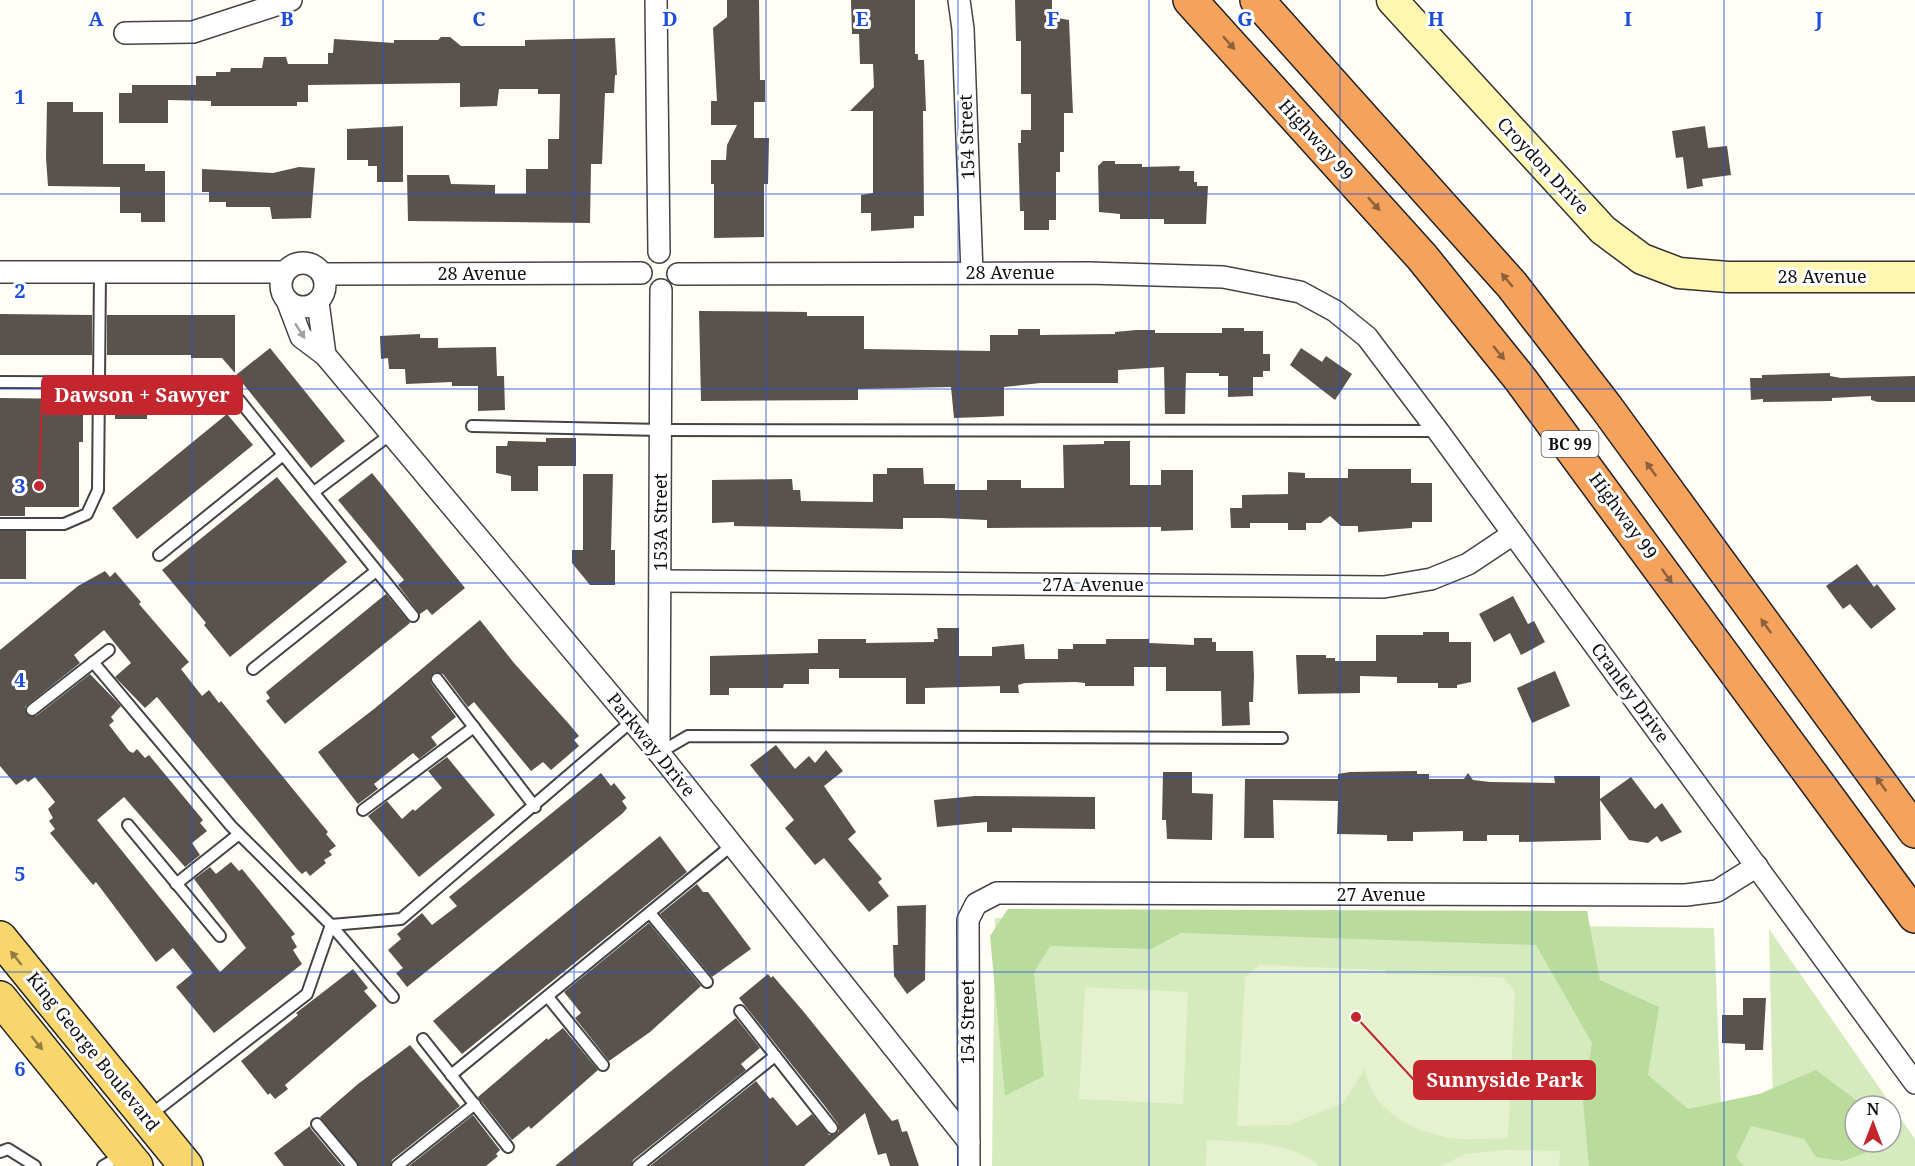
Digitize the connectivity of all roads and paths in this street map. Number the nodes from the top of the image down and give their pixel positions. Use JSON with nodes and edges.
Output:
{"nodes":[{"id":1,"x":291,"y":0,"type":"edge"},
{"id":2,"x":656,"y":0,"type":"edge"},
{"id":3,"x":959,"y":0,"type":"edge"},
{"id":4,"x":1190,"y":0,"type":"edge"},
{"id":5,"x":1257,"y":0,"type":"edge"},
{"id":6,"x":1392,"y":0,"type":"edge"},
{"id":7,"x":260,"y":4,"type":"edge"},
{"id":8,"x":125,"y":33,"type":"dead end"},
{"id":9,"x":659,"y":252,"type":"junction"},
{"id":10,"x":0,"y":272,"type":"edge"},
{"id":11,"x":100,"y":272,"type":"junction"},
{"id":12,"x":284,"y":272,"type":"junction"},
{"id":13,"x":640,"y":273,"type":"junction"},
{"id":14,"x":972,"y":273,"type":"junction"},
{"id":15,"x":322,"y":274,"type":"junction"},
{"id":16,"x":678,"y":274,"type":"junction"},
{"id":17,"x":1728,"y":277,"type":"joint"},
{"id":18,"x":1915,"y":277,"type":"edge"},
{"id":19,"x":661,"y":290,"type":"junction"},
{"id":20,"x":286,"y":300,"type":"junction"},
{"id":21,"x":318,"y":302,"type":"junction"},
{"id":22,"x":1335,"y":311,"type":"joint"},
{"id":23,"x":325,"y":355,"type":"junction"},
{"id":24,"x":98,"y":381,"type":"junction"},
{"id":25,"x":0,"y":382,"type":"edge"},
{"id":26,"x":472,"y":426,"type":"dead end"},
{"id":27,"x":661,"y":430,"type":"junction"},
{"id":28,"x":1438,"y":431,"type":"junction"},
{"id":29,"x":391,"y":434,"type":"junction"},
{"id":30,"x":283,"y":455,"type":"junction"},
{"id":31,"x":314,"y":492,"type":"junction"},
{"id":32,"x":0,"y":524,"type":"edge"},
{"id":33,"x":1513,"y":534,"type":"junction"},
{"id":34,"x":159,"y":555,"type":"dead end"},
{"id":35,"x":376,"y":571,"type":"junction"},
{"id":36,"x":660,"y":581,"type":"junction"},
{"id":37,"x":413,"y":616,"type":"dead end"},
{"id":38,"x":109,"y":650,"type":"dead end"},
{"id":39,"x":93,"y":662,"type":"junction"},
{"id":40,"x":253,"y":669,"type":"dead end"},
{"id":41,"x":437,"y":679,"type":"dead end"},
{"id":42,"x":32,"y":710,"type":"dead end"},
{"id":43,"x":632,"y":721,"type":"junction"},
{"id":44,"x":474,"y":728,"type":"junction"},
{"id":45,"x":1282,"y":738,"type":"dead end"},
{"id":46,"x":659,"y":753,"type":"junction"},
{"id":47,"x":535,"y":807,"type":"junction"},
{"id":48,"x":363,"y":810,"type":"dead end"},
{"id":49,"x":128,"y":825,"type":"dead end"},
{"id":50,"x":1915,"y":831,"type":"edge"},
{"id":51,"x":239,"y":834,"type":"junction"},
{"id":52,"x":732,"y":846,"type":"junction"},
{"id":53,"x":1757,"y":866,"type":"junction"},
{"id":54,"x":176,"y":884,"type":"junction"},
{"id":55,"x":997,"y":893,"type":"joint"},
{"id":56,"x":650,"y":914,"type":"junction"},
{"id":57,"x":1915,"y":916,"type":"edge"},
{"id":58,"x":331,"y":925,"type":"junction"},
{"id":59,"x":220,"y":936,"type":"dead end"},
{"id":60,"x":0,"y":938,"type":"edge"},
{"id":61,"x":707,"y":982,"type":"dead end"},
{"id":62,"x":393,"y":997,"type":"dead end"},
{"id":63,"x":548,"y":997,"type":"junction"},
{"id":64,"x":0,"y":998,"type":"edge"},
{"id":65,"x":740,"y":1011,"type":"dead end"},
{"id":66,"x":423,"y":1039,"type":"dead end"},
{"id":67,"x":775,"y":1056,"type":"junction"},
{"id":68,"x":603,"y":1065,"type":"dead end"},
{"id":69,"x":451,"y":1075,"type":"junction"},
{"id":70,"x":1915,"y":1083,"type":"edge"},
{"id":71,"x":475,"y":1104,"type":"junction"},
{"id":72,"x":147,"y":1118,"type":"junction"},
{"id":73,"x":317,"y":1124,"type":"dead end"},
{"id":74,"x":832,"y":1128,"type":"dead end"},
{"id":75,"x":969,"y":1142,"type":"junction"},
{"id":76,"x":508,"y":1147,"type":"dead end"},
{"id":77,"x":0,"y":1152,"type":"edge"},
{"id":78,"x":122,"y":1162,"type":"edge"},
{"id":79,"x":35,"y":1166,"type":"edge"},
{"id":80,"x":168,"y":1166,"type":"edge"},
{"id":81,"x":186,"y":1166,"type":"edge"},
{"id":82,"x":352,"y":1166,"type":"edge"},
{"id":83,"x":397,"y":1166,"type":"edge"},
{"id":84,"x":638,"y":1166,"type":"edge"},
{"id":85,"x":969,"y":1166,"type":"edge"}],
"edges":[{"from":1,"to":7,"type":"street"},
{"from":2,"to":9,"type":"street"},
{"from":3,"to":14,"type":"street","name":"154 Street"},
{"from":4,"to":57,"type":"highway","name":"Highway 99","number":"BC 99","one_way":true},
{"from":50,"to":5,"type":"highway","number":"BC 99","one_way":true},
{"from":6,"to":17,"type":"street","name":"Croydon Drive"},
{"from":7,"to":8,"type":"street"},
{"from":9,"to":13,"type":"street"},
{"from":9,"to":16,"type":"street"},
{"from":10,"to":11,"type":"street"},
{"from":11,"to":12,"type":"street"},
{"from":11,"to":24,"type":"lane"},
{"from":12,"to":15,"type":"street"},
{"from":12,"to":20,"type":"street"},
{"from":13,"to":15,"type":"street","name":"28 Avenue"},
{"from":13,"to":19,"type":"street"},
{"from":14,"to":16,"type":"street","name":"28 Avenue"},
{"from":14,"to":22,"type":"street","name":"28 Avenue"},
{"from":15,"to":21,"type":"street"},
{"from":16,"to":19,"type":"street"},
{"from":17,"to":18,"type":"street","name":"28 Avenue"},
{"from":19,"to":27,"type":"street","name":"153A Street"},
{"from":20,"to":21,"type":"street"},
{"from":20,"to":23,"type":"street","name":"Parkway Drive","one_way":true},
{"from":21,"to":23,"type":"street"},
{"from":22,"to":28,"type":"street","name":"Cranley Drive"},
{"from":23,"to":29,"type":"street","name":"Parkway Drive"},
{"from":24,"to":25,"type":"lane"},
{"from":24,"to":30,"type":"lane"},
{"from":24,"to":32,"type":"lane"},
{"from":26,"to":27,"type":"lane"},
{"from":27,"to":28,"type":"lane"},
{"from":27,"to":36,"type":"street","name":"153A Street"},
{"from":28,"to":33,"type":"street","name":"Cranley Drive"},
{"from":29,"to":31,"type":"lane"},
{"from":29,"to":43,"type":"street","name":"Parkway Drive"},
{"from":30,"to":31,"type":"lane"},
{"from":30,"to":34,"type":"lane"},
{"from":31,"to":35,"type":"lane"},
{"from":33,"to":36,"type":"street","name":"27A Avenue"},
{"from":33,"to":53,"type":"street","name":"Cranley Drive"},
{"from":35,"to":37,"type":"lane"},
{"from":35,"to":40,"type":"lane"},
{"from":36,"to":46,"type":"street","name":"153A Street"},
{"from":38,"to":39,"type":"lane"},
{"from":39,"to":42,"type":"lane"},
{"from":39,"to":51,"type":"lane"},
{"from":41,"to":44,"type":"lane"},
{"from":43,"to":46,"type":"street","name":"Parkway Drive"},
{"from":43,"to":47,"type":"lane"},
{"from":44,"to":47,"type":"lane"},
{"from":44,"to":48,"type":"lane"},
{"from":45,"to":46,"type":"lane"},
{"from":46,"to":52,"type":"street","name":"Parkway Drive"},
{"from":47,"to":58,"type":"lane"},
{"from":49,"to":54,"type":"lane"},
{"from":51,"to":54,"type":"lane"},
{"from":51,"to":58,"type":"lane"},
{"from":52,"to":56,"type":"lane"},
{"from":52,"to":75,"type":"street","name":"Parkway Drive"},
{"from":53,"to":55,"type":"street","name":"27 Avenue"},
{"from":53,"to":70,"type":"street","name":"Cranley Drive"},
{"from":54,"to":59,"type":"lane"},
{"from":55,"to":75,"type":"street","name":"154 Street"},
{"from":56,"to":61,"type":"lane"},
{"from":56,"to":63,"type":"lane"},
{"from":58,"to":62,"type":"lane"},
{"from":58,"to":72,"type":"lane"},
{"from":72,"to":60,"type":"main road","name":"King George Boulevard","one_way":true},
{"from":63,"to":68,"type":"lane"},
{"from":63,"to":69,"type":"lane"},
{"from":64,"to":78,"type":"main road","one_way":true},
{"from":65,"to":67,"type":"lane"},
{"from":66,"to":69,"type":"lane"},
{"from":67,"to":74,"type":"lane"},
{"from":67,"to":84,"type":"lane"},
{"from":69,"to":71,"type":"lane"},
{"from":71,"to":76,"type":"lane"},
{"from":71,"to":83,"type":"lane"},
{"from":72,"to":81,"type":"main road","name":"King George Boulevard"},
{"from":73,"to":82,"type":"lane"},
{"from":75,"to":85,"type":"street","name":"154 Street"},
{"from":77,"to":79,"type":"lane"},
{"from":78,"to":80,"type":"main road"}]}
